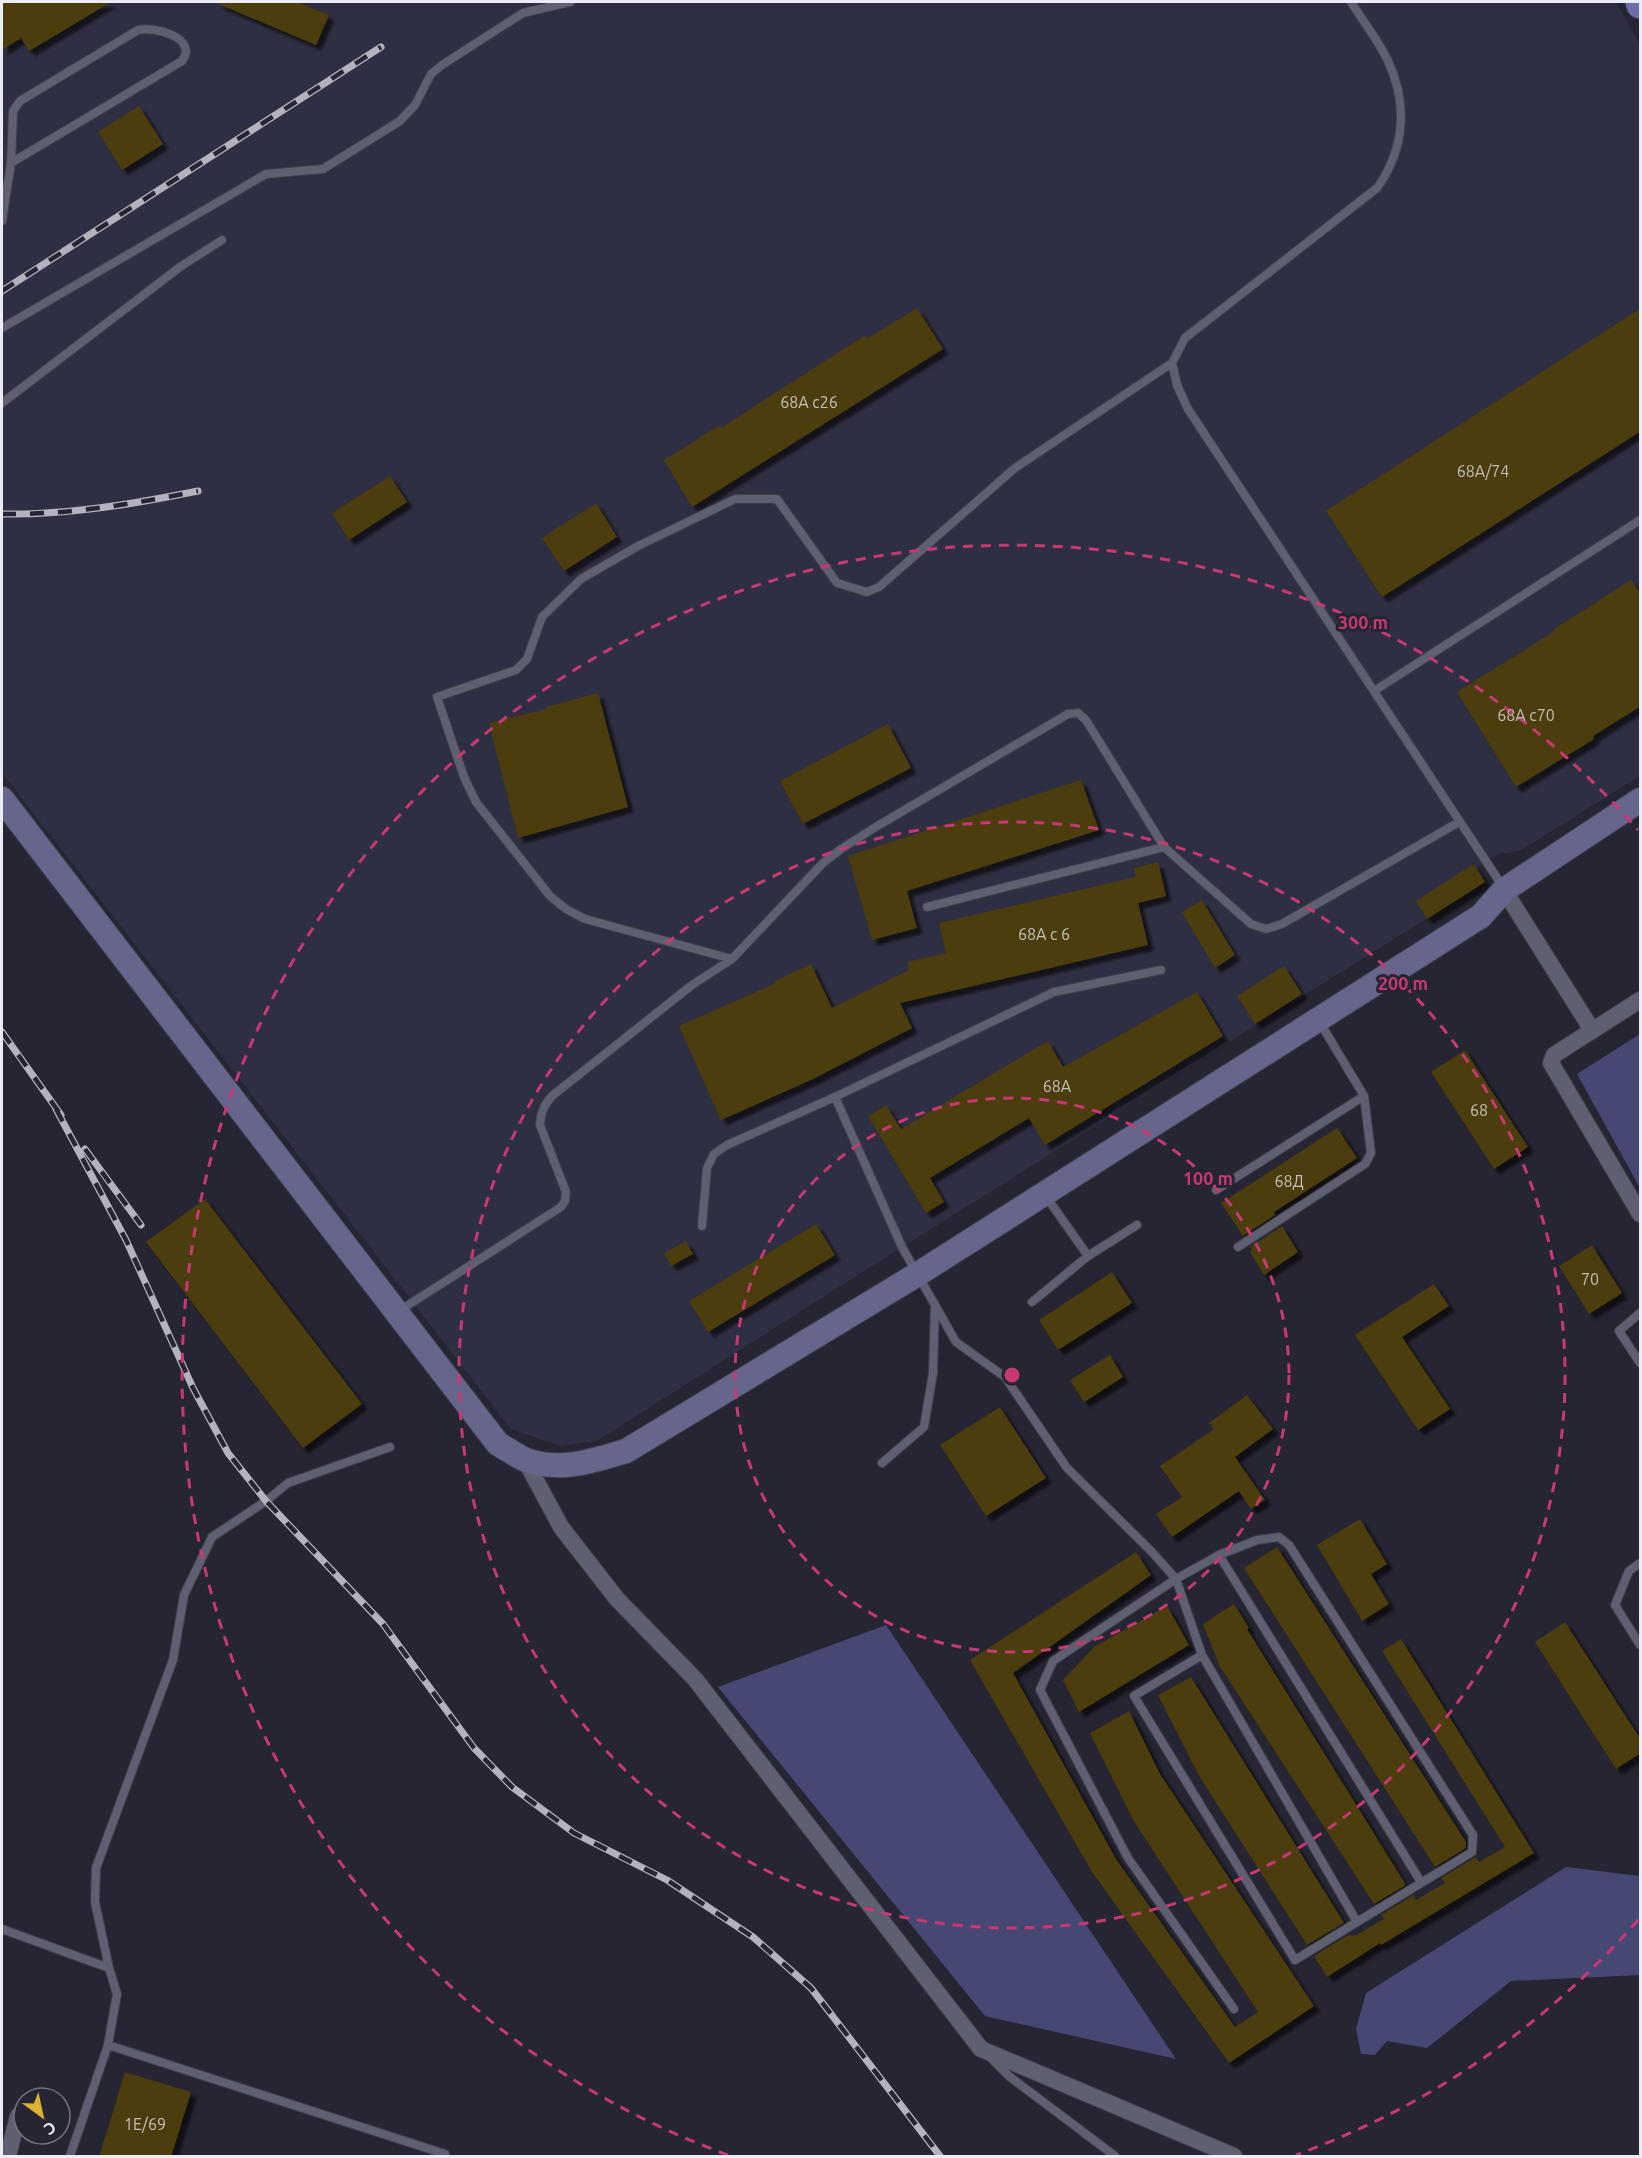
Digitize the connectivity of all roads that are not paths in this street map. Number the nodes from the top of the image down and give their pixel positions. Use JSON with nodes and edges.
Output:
{"nodes":[{"id":1,"x":570,"y":2,"type":"edge"},
{"id":2,"x":1351,"y":2,"type":"edge"},
{"id":3,"x":11,"y":163,"type":"junction"},
{"id":4,"x":2,"y":221,"type":"edge"},
{"id":5,"x":222,"y":240,"type":"dead end"},
{"id":6,"x":2,"y":328,"type":"edge"},
{"id":7,"x":1172,"y":363,"type":"junction"},
{"id":8,"x":2,"y":403,"type":"edge"},
{"id":9,"x":1641,"y":520,"type":"edge"},
{"id":10,"x":1374,"y":691,"type":"junction"},
{"id":11,"x":2,"y":799,"type":"edge"},
{"id":12,"x":1641,"y":800,"type":"edge"},
{"id":13,"x":1459,"y":822,"type":"junction"},
{"id":14,"x":1164,"y":848,"type":"junction"},
{"id":15,"x":1504,"y":890,"type":"junction"},
{"id":16,"x":927,"y":907,"type":"dead end"},
{"id":17,"x":732,"y":959,"type":"junction"},
{"id":18,"x":1161,"y":970,"type":"dead end"},
{"id":19,"x":1641,"y":1000,"type":"edge"},
{"id":20,"x":1318,"y":1019,"type":"junction"},
{"id":21,"x":1592,"y":1030,"type":"junction"},
{"id":22,"x":1364,"y":1096,"type":"junction"},
{"id":23,"x":835,"y":1097,"type":"junction"},
{"id":24,"x":1216,"y":1190,"type":"dead end"},
{"id":25,"x":1045,"y":1194,"type":"junction"},
{"id":26,"x":1641,"y":1214,"type":"edge"},
{"id":27,"x":1137,"y":1225,"type":"dead end"},
{"id":28,"x":702,"y":1226,"type":"dead end"},
{"id":29,"x":1238,"y":1247,"type":"dead end"},
{"id":30,"x":1088,"y":1256,"type":"junction"},
{"id":31,"x":918,"y":1274,"type":"junction"},
{"id":32,"x":1032,"y":1302,"type":"dead end"},
{"id":33,"x":935,"y":1304,"type":"junction"},
{"id":34,"x":397,"y":1312,"type":"junction"},
{"id":35,"x":1641,"y":1313,"type":"edge"},
{"id":36,"x":1641,"y":1363,"type":"edge"},
{"id":37,"x":390,"y":1447,"type":"dead end"},
{"id":38,"x":525,"y":1460,"type":"junction"},
{"id":39,"x":882,"y":1462,"type":"dead end"},
{"id":40,"x":1219,"y":1555,"type":"junction"},
{"id":41,"x":1641,"y":1563,"type":"edge"},
{"id":42,"x":1176,"y":1579,"type":"junction"},
{"id":43,"x":1641,"y":1645,"type":"edge"},
{"id":44,"x":1202,"y":1655,"type":"junction"},
{"id":45,"x":1421,"y":1882,"type":"junction"},
{"id":46,"x":1357,"y":1922,"type":"junction"},
{"id":47,"x":2,"y":1929,"type":"edge"},
{"id":48,"x":110,"y":1968,"type":"junction"},
{"id":49,"x":1234,"y":2009,"type":"dead end"},
{"id":50,"x":108,"y":2045,"type":"junction"},
{"id":51,"x":981,"y":2049,"type":"junction"},
{"id":52,"x":12,"y":2141,"type":"edge"},
{"id":53,"x":445,"y":2154,"type":"dead end"},
{"id":54,"x":8,"y":2157,"type":"edge"},
{"id":55,"x":70,"y":2157,"type":"edge"},
{"id":56,"x":1115,"y":2157,"type":"edge"},
{"id":57,"x":1234,"y":2157,"type":"edge"}],
"edges":[{"from":1,"to":6,"type":"lane"},
{"from":2,"to":7,"type":"lane"},
{"from":3,"to":3,"type":"lane"},
{"from":3,"to":4,"type":"lane"},
{"from":5,"to":8,"type":"lane"},
{"from":7,"to":10,"type":"lane"},
{"from":7,"to":17,"type":"lane"},
{"from":9,"to":10,"type":"lane"},
{"from":10,"to":13,"type":"lane"},
{"from":11,"to":34,"type":"main road"},
{"from":12,"to":15,"type":"main road"},
{"from":13,"to":14,"type":"lane"},
{"from":13,"to":15,"type":"lane"},
{"from":14,"to":16,"type":"lane"},
{"from":14,"to":17,"type":"lane"},
{"from":15,"to":20,"type":"main road"},
{"from":15,"to":21,"type":"street"},
{"from":17,"to":34,"type":"lane"},
{"from":18,"to":23,"type":"lane"},
{"from":19,"to":21,"type":"street"},
{"from":20,"to":22,"type":"lane"},
{"from":20,"to":25,"type":"main road"},
{"from":21,"to":26,"type":"street"},
{"from":22,"to":24,"type":"lane"},
{"from":22,"to":29,"type":"lane"},
{"from":23,"to":28,"type":"lane"},
{"from":23,"to":31,"type":"lane"},
{"from":25,"to":30,"type":"lane"},
{"from":25,"to":31,"type":"main road"},
{"from":27,"to":30,"type":"lane"},
{"from":30,"to":32,"type":"lane"},
{"from":31,"to":33,"type":"lane"},
{"from":31,"to":38,"type":"main road"},
{"from":33,"to":39,"type":"lane"},
{"from":33,"to":42,"type":"lane"},
{"from":34,"to":38,"type":"main road"},
{"from":35,"to":36,"type":"lane"},
{"from":37,"to":48,"type":"lane"},
{"from":38,"to":51,"type":"street"},
{"from":40,"to":42,"type":"lane"},
{"from":40,"to":45,"type":"lane"},
{"from":40,"to":45,"type":"lane"},
{"from":41,"to":43,"type":"lane"},
{"from":42,"to":44,"type":"lane"},
{"from":42,"to":49,"type":"lane"},
{"from":44,"to":46,"type":"lane"},
{"from":44,"to":46,"type":"lane"},
{"from":45,"to":46,"type":"lane"},
{"from":47,"to":48,"type":"lane"},
{"from":48,"to":50,"type":"lane"},
{"from":50,"to":53,"type":"lane"},
{"from":50,"to":55,"type":"lane"},
{"from":51,"to":56,"type":"lane"},
{"from":51,"to":57,"type":"street"},
{"from":52,"to":54,"type":"street"}]}
